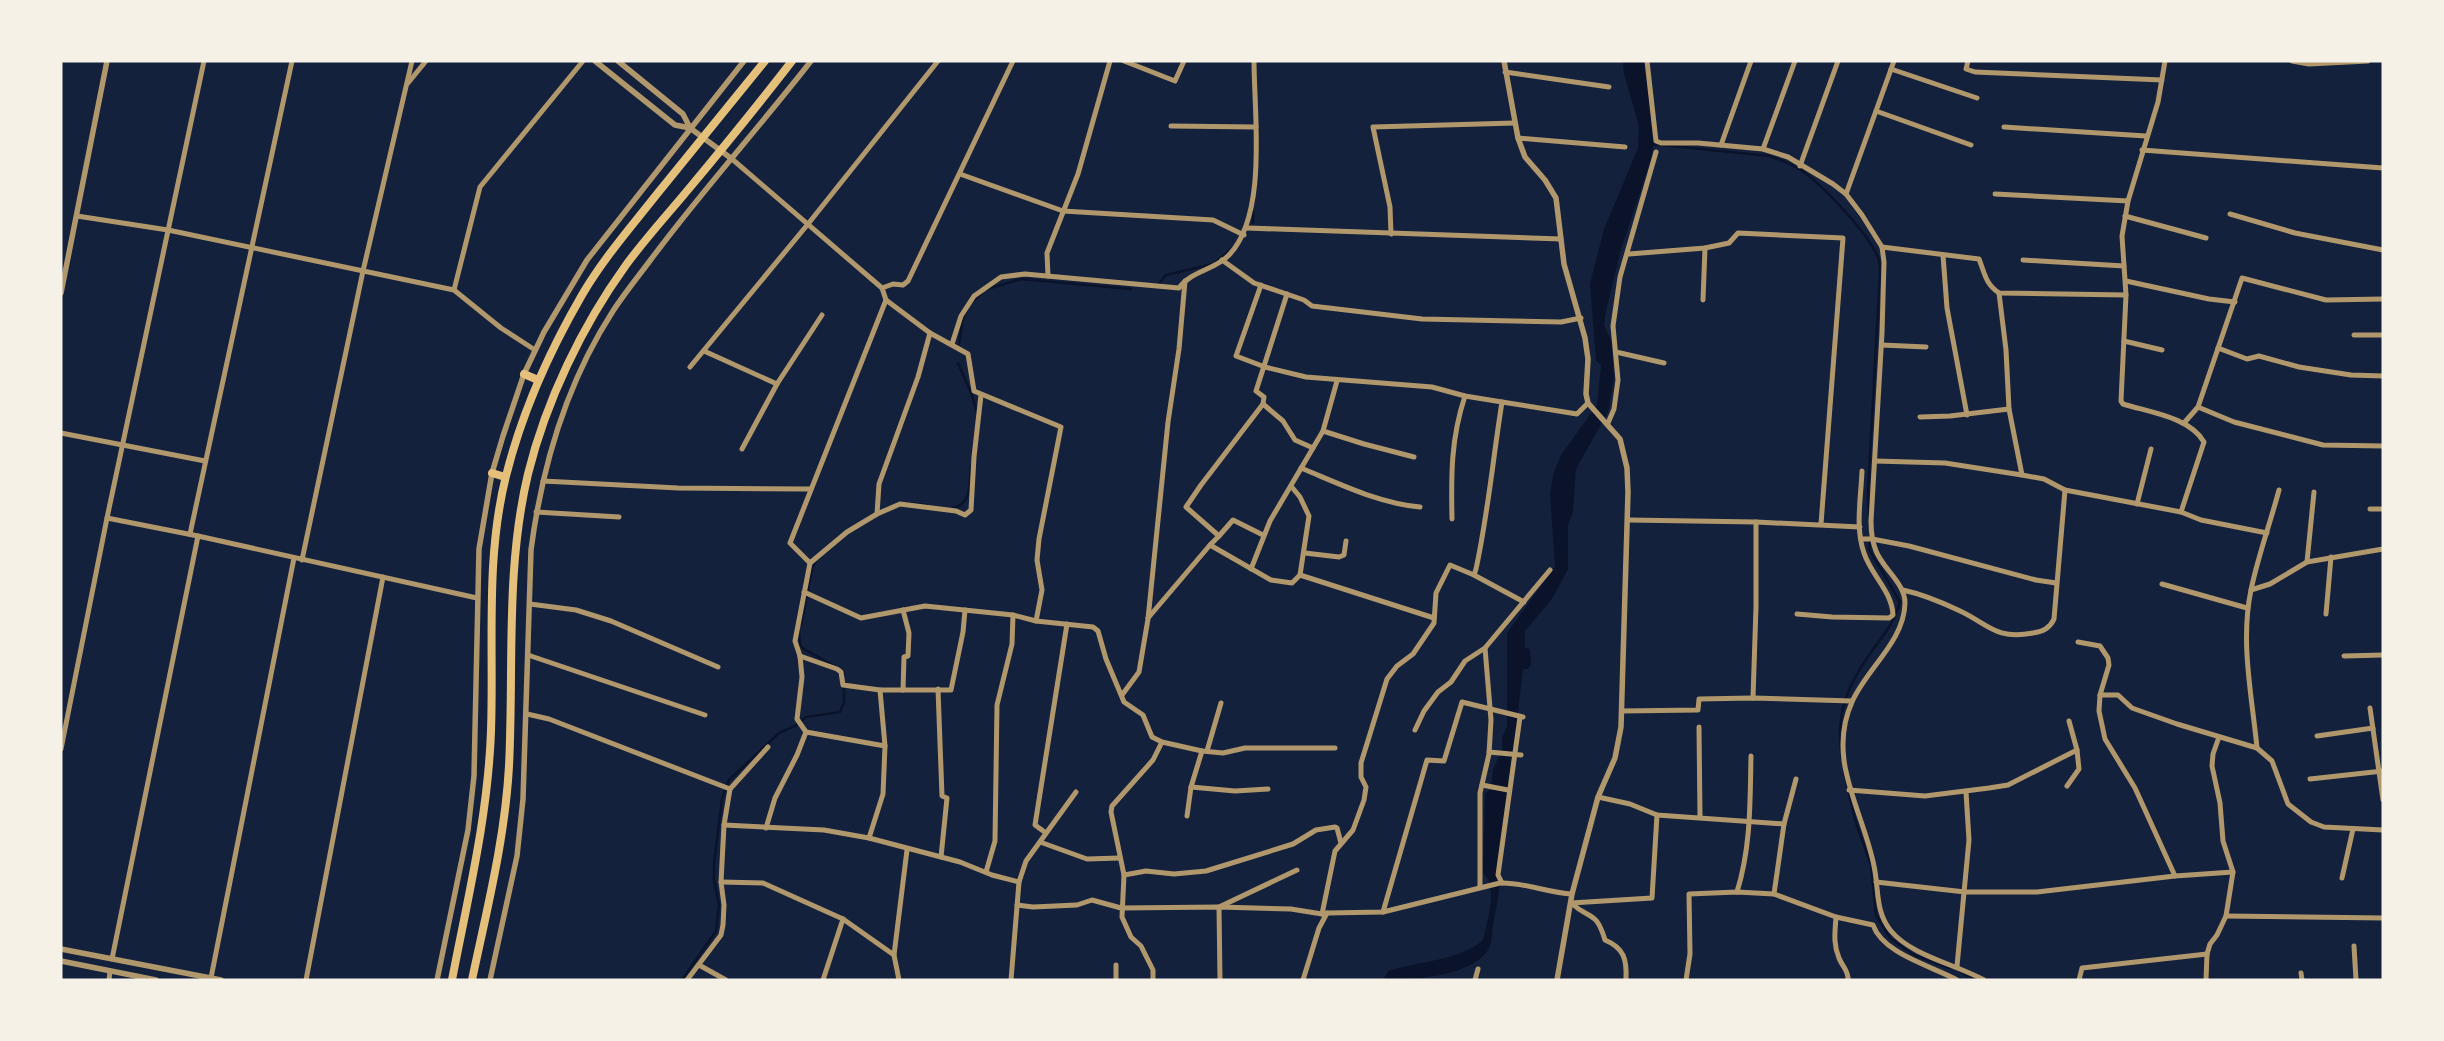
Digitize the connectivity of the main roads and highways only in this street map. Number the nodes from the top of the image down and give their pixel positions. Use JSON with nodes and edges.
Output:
{"nodes":[{"id":1,"x":765,"y":61,"type":"edge"},
{"id":2,"x":792,"y":61,"type":"edge"},
{"id":3,"x":524,"y":374,"type":"road end"},
{"id":4,"x":538,"y":380,"type":"junction"},
{"id":5,"x":492,"y":474,"type":"road end"},
{"id":6,"x":505,"y":477,"type":"junction"},
{"id":7,"x":452,"y":980,"type":"edge"},
{"id":8,"x":472,"y":980,"type":"edge"}],
"edges":[{"from":1,"to":4,"type":"highway"},
{"from":2,"to":8,"type":"highway"},
{"from":3,"to":4,"type":"highway"},
{"from":4,"to":6,"type":"highway"},
{"from":5,"to":6,"type":"highway"},
{"from":6,"to":7,"type":"highway"}]}
